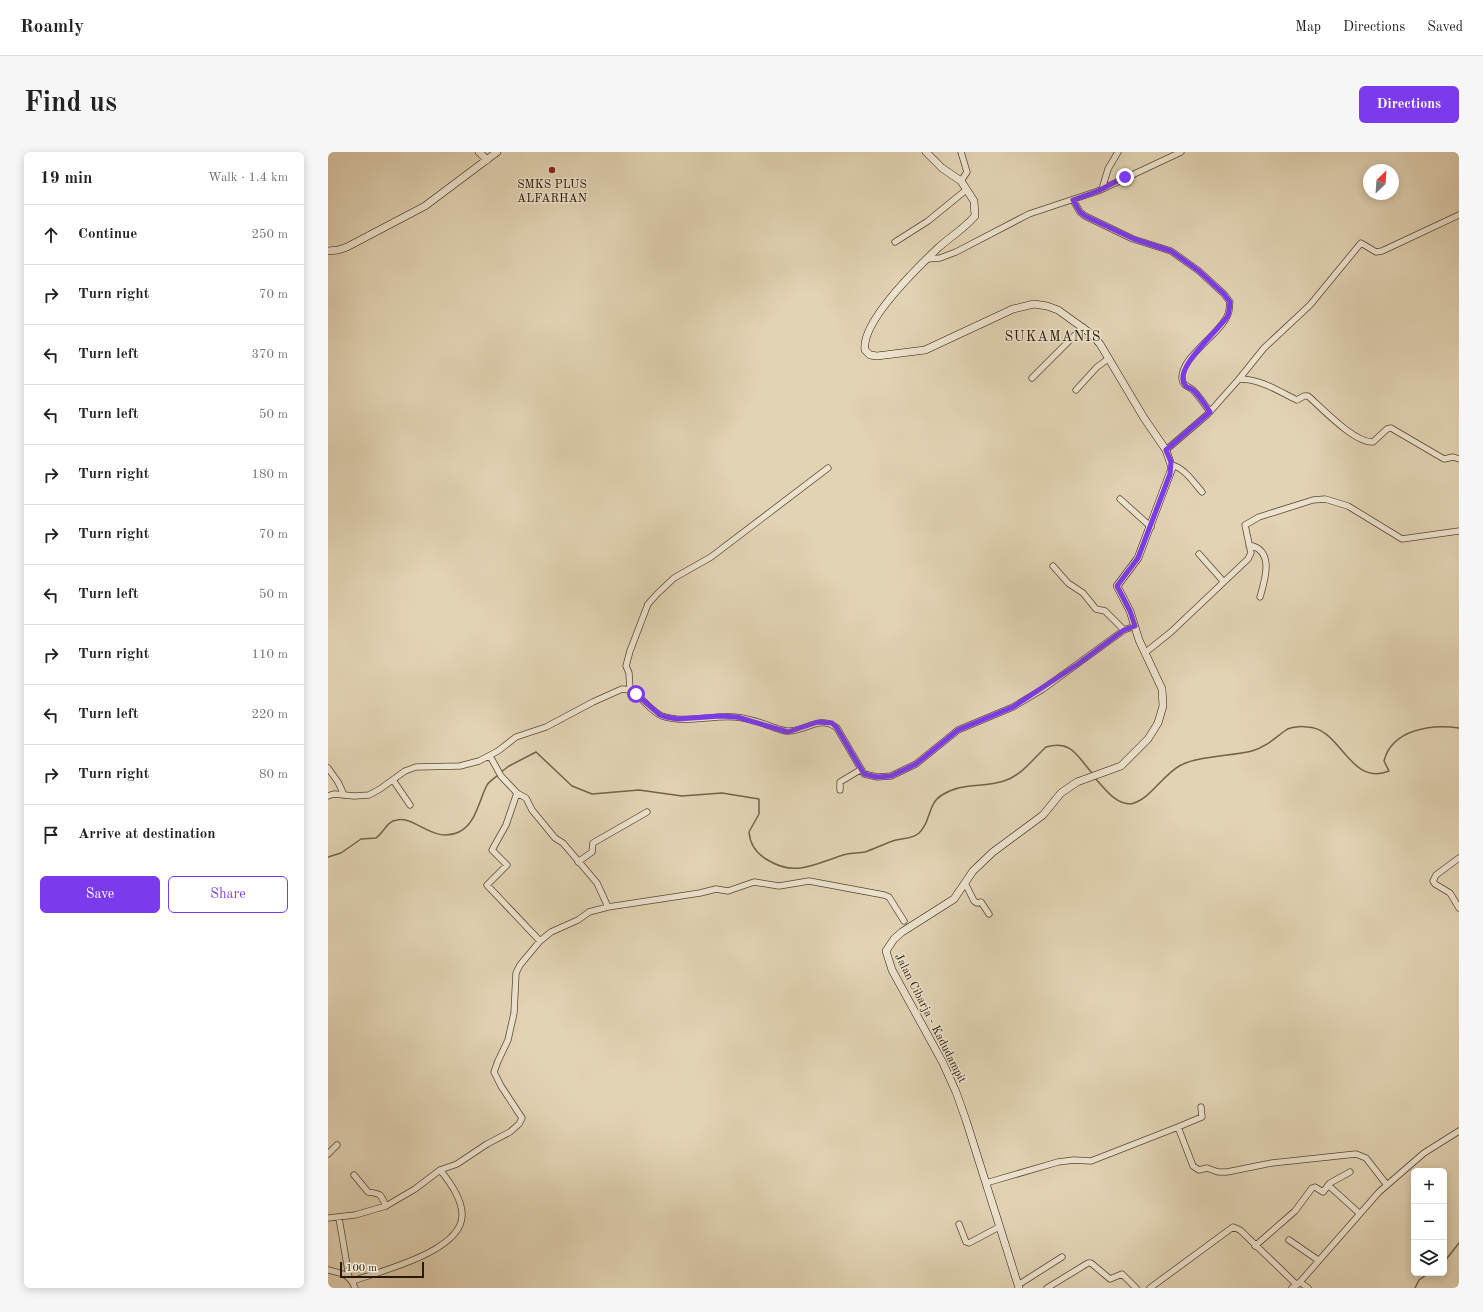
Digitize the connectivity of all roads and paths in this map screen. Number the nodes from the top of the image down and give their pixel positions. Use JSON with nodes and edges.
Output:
{"nodes":[{"id":1,"x":478,"y":152,"type":"edge"},
{"id":2,"x":497,"y":152,"type":"edge"},
{"id":3,"x":926,"y":152,"type":"edge"},
{"id":4,"x":961,"y":152,"type":"edge"},
{"id":5,"x":1118,"y":152,"type":"edge"},
{"id":6,"x":1181,"y":152,"type":"edge"},
{"id":7,"x":487,"y":160,"type":"junction"},
{"id":8,"x":961,"y":181,"type":"junction"},
{"id":9,"x":1102,"y":189,"type":"junction"},
{"id":10,"x":966,"y":190,"type":"junction"},
{"id":11,"x":1073,"y":200,"type":"junction"},
{"id":12,"x":1459,"y":215,"type":"edge"},
{"id":13,"x":895,"y":242,"type":"dead end"},
{"id":14,"x":328,"y":251,"type":"edge"},
{"id":15,"x":927,"y":259,"type":"junction"},
{"id":16,"x":1083,"y":327,"type":"junction"},
{"id":17,"x":1108,"y":359,"type":"junction"},
{"id":18,"x":1032,"y":378,"type":"dead end"},
{"id":19,"x":1240,"y":379,"type":"junction"},
{"id":20,"x":1076,"y":390,"type":"dead end"},
{"id":21,"x":1210,"y":412,"type":"junction"},
{"id":22,"x":1166,"y":450,"type":"junction"},
{"id":23,"x":1459,"y":459,"type":"edge"},
{"id":24,"x":1172,"y":465,"type":"junction"},
{"id":25,"x":828,"y":468,"type":"dead end"},
{"id":26,"x":1202,"y":492,"type":"dead end"},
{"id":27,"x":1120,"y":499,"type":"dead end"},
{"id":28,"x":1151,"y":528,"type":"junction"},
{"id":29,"x":1459,"y":531,"type":"edge"},
{"id":30,"x":1249,"y":545,"type":"junction"},
{"id":31,"x":1199,"y":554,"type":"dead end"},
{"id":32,"x":1053,"y":566,"type":"dead end"},
{"id":33,"x":1223,"y":581,"type":"junction"},
{"id":34,"x":1260,"y":597,"type":"dead end"},
{"id":35,"x":1135,"y":626,"type":"junction"},
{"id":36,"x":1124,"y":630,"type":"junction"},
{"id":37,"x":1146,"y":652,"type":"junction"},
{"id":38,"x":630,"y":691,"type":"junction"},
{"id":39,"x":490,"y":756,"type":"junction"},
{"id":40,"x":328,"y":768,"type":"edge"},
{"id":41,"x":860,"y":770,"type":"junction"},
{"id":42,"x":393,"y":780,"type":"junction"},
{"id":43,"x":840,"y":790,"type":"dead end"},
{"id":44,"x":517,"y":793,"type":"junction"},
{"id":45,"x":344,"y":795,"type":"junction"},
{"id":46,"x":328,"y":796,"type":"edge"},
{"id":47,"x":410,"y":805,"type":"dead end"},
{"id":48,"x":647,"y":812,"type":"dead end"},
{"id":49,"x":1459,"y":858,"type":"edge"},
{"id":50,"x":578,"y":862,"type":"junction"},
{"id":51,"x":965,"y":883,"type":"junction"},
{"id":52,"x":608,"y":907,"type":"junction"},
{"id":53,"x":1459,"y":908,"type":"edge"},
{"id":54,"x":989,"y":914,"type":"dead end"},
{"id":55,"x":904,"y":921,"type":"dead end"},
{"id":56,"x":540,"y":941,"type":"junction"},
{"id":57,"x":1201,"y":1106,"type":"dead end"},
{"id":58,"x":1178,"y":1127,"type":"junction"},
{"id":59,"x":1459,"y":1131,"type":"edge"},
{"id":60,"x":337,"y":1145,"type":"dead end"},
{"id":61,"x":328,"y":1154,"type":"edge"},
{"id":62,"x":440,"y":1170,"type":"junction"},
{"id":63,"x":1350,"y":1172,"type":"dead end"},
{"id":64,"x":354,"y":1175,"type":"dead end"},
{"id":65,"x":986,"y":1183,"type":"junction"},
{"id":66,"x":1388,"y":1184,"type":"junction"},
{"id":67,"x":1328,"y":1185,"type":"junction"},
{"id":68,"x":386,"y":1206,"type":"junction"},
{"id":69,"x":1359,"y":1213,"type":"junction"},
{"id":70,"x":328,"y":1218,"type":"edge"},
{"id":71,"x":339,"y":1218,"type":"junction"},
{"id":72,"x":959,"y":1224,"type":"dead end"},
{"id":73,"x":1000,"y":1227,"type":"junction"},
{"id":74,"x":1289,"y":1240,"type":"dead end"},
{"id":75,"x":1255,"y":1246,"type":"junction"},
{"id":76,"x":1062,"y":1257,"type":"dead end"},
{"id":77,"x":1318,"y":1260,"type":"junction"},
{"id":78,"x":328,"y":1270,"type":"edge"},
{"id":79,"x":351,"y":1279,"type":"junction"},
{"id":80,"x":1296,"y":1285,"type":"edge"},
{"id":81,"x":1018,"y":1286,"type":"edge"},
{"id":82,"x":355,"y":1288,"type":"edge"},
{"id":83,"x":1046,"y":1288,"type":"edge"},
{"id":84,"x":1136,"y":1288,"type":"edge"},
{"id":85,"x":1150,"y":1288,"type":"edge"},
{"id":86,"x":1308,"y":1288,"type":"edge"}],
"edges":[{"from":1,"to":7,"type":"street"},
{"from":2,"to":7,"type":"street"},
{"from":3,"to":8,"type":"street"},
{"from":4,"to":8,"type":"street"},
{"from":5,"to":9,"type":"street"},
{"from":6,"to":9,"type":"street"},
{"from":7,"to":14,"type":"street"},
{"from":8,"to":10,"type":"street"},
{"from":9,"to":11,"type":"street"},
{"from":10,"to":13,"type":"street"},
{"from":10,"to":15,"type":"street"},
{"from":11,"to":15,"type":"street"},
{"from":11,"to":21,"type":"street"},
{"from":12,"to":19,"type":"street"},
{"from":15,"to":16,"type":"street"},
{"from":16,"to":17,"type":"street"},
{"from":16,"to":18,"type":"street"},
{"from":17,"to":20,"type":"street"},
{"from":17,"to":22,"type":"street"},
{"from":19,"to":21,"type":"street"},
{"from":19,"to":23,"type":"street"},
{"from":21,"to":22,"type":"street"},
{"from":22,"to":24,"type":"street"},
{"from":24,"to":26,"type":"street"},
{"from":24,"to":28,"type":"street","name":"Jalan Cibarja - Kadudampit"},
{"from":25,"to":38,"type":"street"},
{"from":27,"to":28,"type":"street"},
{"from":28,"to":35,"type":"street","name":"Jalan Cibarja - Kadudampit"},
{"from":29,"to":30,"type":"street"},
{"from":30,"to":33,"type":"street"},
{"from":30,"to":34,"type":"street"},
{"from":31,"to":33,"type":"street"},
{"from":32,"to":36,"type":"street"},
{"from":33,"to":37,"type":"street"},
{"from":35,"to":36,"type":"street"},
{"from":35,"to":37,"type":"street","name":"Jalan Cibarja - Kadudampit"},
{"from":36,"to":41,"type":"street"},
{"from":37,"to":51,"type":"street","name":"Jalan Cibarja - Kadudampit"},
{"from":38,"to":39,"type":"street"},
{"from":38,"to":41,"type":"street"},
{"from":39,"to":42,"type":"street"},
{"from":39,"to":44,"type":"street"},
{"from":40,"to":45,"type":"street"},
{"from":41,"to":43,"type":"street"},
{"from":42,"to":45,"type":"street"},
{"from":42,"to":47,"type":"street"},
{"from":44,"to":50,"type":"street"},
{"from":44,"to":56,"type":"street"},
{"from":45,"to":46,"type":"street"},
{"from":48,"to":50,"type":"street"},
{"from":49,"to":53,"type":"street"},
{"from":50,"to":52,"type":"street"},
{"from":51,"to":54,"type":"street"},
{"from":51,"to":65,"type":"street","name":"Jalan Cibarja - Kadudampit"},
{"from":52,"to":55,"type":"street"},
{"from":52,"to":56,"type":"street"},
{"from":56,"to":62,"type":"street"},
{"from":57,"to":58,"type":"street"},
{"from":58,"to":65,"type":"street"},
{"from":58,"to":66,"type":"street"},
{"from":59,"to":66,"type":"street"},
{"from":60,"to":61,"type":"street"},
{"from":62,"to":68,"type":"street"},
{"from":62,"to":79,"type":"street"},
{"from":63,"to":67,"type":"street"},
{"from":64,"to":68,"type":"street"},
{"from":65,"to":73,"type":"street","name":"Jalan Cibarja - Kadudampit"},
{"from":66,"to":69,"type":"street"},
{"from":67,"to":69,"type":"street"},
{"from":67,"to":75,"type":"street"},
{"from":68,"to":71,"type":"street"},
{"from":69,"to":77,"type":"street"},
{"from":70,"to":71,"type":"street"},
{"from":71,"to":79,"type":"street"},
{"from":72,"to":73,"type":"street"},
{"from":73,"to":81,"type":"street","name":"Jalan Cibarja - Kadudampit"},
{"from":74,"to":77,"type":"street"},
{"from":75,"to":80,"type":"street"},
{"from":75,"to":85,"type":"street"},
{"from":76,"to":81,"type":"street"},
{"from":77,"to":80,"type":"street"},
{"from":78,"to":79,"type":"street"},
{"from":79,"to":82,"type":"street"},
{"from":80,"to":86,"type":"street"},
{"from":83,"to":84,"type":"street"}]}
